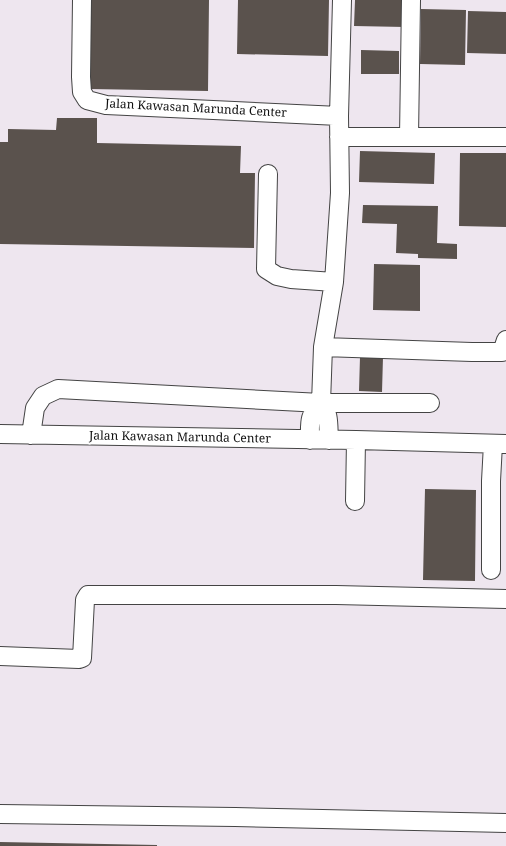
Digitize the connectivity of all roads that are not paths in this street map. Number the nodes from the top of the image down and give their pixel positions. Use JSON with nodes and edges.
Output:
{"nodes":[{"id":1,"x":82,"y":0,"type":"edge"},
{"id":2,"x":342,"y":0,"type":"edge"},
{"id":3,"x":411,"y":0,"type":"edge"},
{"id":4,"x":339,"y":116,"type":"junction"},
{"id":5,"x":339,"y":137,"type":"junction"},
{"id":6,"x":409,"y":137,"type":"junction"},
{"id":7,"x":506,"y":137,"type":"edge"},
{"id":8,"x":268,"y":174,"type":"dead end"},
{"id":9,"x":334,"y":282,"type":"junction"},
{"id":10,"x":323,"y":347,"type":"junction"},
{"id":11,"x":505,"y":348,"type":"edge"},
{"id":12,"x":321,"y":403,"type":"junction"},
{"id":13,"x":430,"y":403,"type":"dead end"},
{"id":14,"x":0,"y":434,"type":"edge"},
{"id":15,"x":31,"y":435,"type":"junction"},
{"id":16,"x":310,"y":440,"type":"junction"},
{"id":17,"x":329,"y":440,"type":"junction"},
{"id":18,"x":356,"y":440,"type":"junction"},
{"id":19,"x":499,"y":444,"type":"edge"},
{"id":20,"x":498,"y":481,"type":"edge"},
{"id":21,"x":355,"y":501,"type":"dead end"},
{"id":22,"x":491,"y":570,"type":"dead end"},
{"id":23,"x":506,"y":599,"type":"edge"},
{"id":24,"x":0,"y":656,"type":"edge"},
{"id":25,"x":0,"y":814,"type":"edge"},
{"id":26,"x":506,"y":823,"type":"edge"}],
"edges":[{"from":1,"to":4,"type":"lane","name":"Jalan Kawasan Marunda Center"},
{"from":2,"to":4,"type":"lane"},
{"from":3,"to":6,"type":"lane"},
{"from":4,"to":5,"type":"lane"},
{"from":5,"to":6,"type":"lane"},
{"from":5,"to":9,"type":"lane"},
{"from":6,"to":7,"type":"lane"},
{"from":8,"to":9,"type":"lane"},
{"from":9,"to":10,"type":"lane"},
{"from":10,"to":11,"type":"lane"},
{"from":10,"to":12,"type":"lane"},
{"from":12,"to":13,"type":"lane"},
{"from":12,"to":15,"type":"lane"},
{"from":12,"to":16,"type":"lane"},
{"from":12,"to":17,"type":"lane"},
{"from":14,"to":15,"type":"lane","name":"Jalan Kawasan Marunda Center"},
{"from":15,"to":16,"type":"lane","name":"Jalan Kawasan Marunda Center"},
{"from":16,"to":17,"type":"lane","name":"Jalan Kawasan Marunda Center"},
{"from":17,"to":18,"type":"lane","name":"Jalan Kawasan Marunda Center"},
{"from":18,"to":19,"type":"lane","name":"Jalan Kawasan Marunda Center"},
{"from":18,"to":21,"type":"lane"},
{"from":19,"to":20,"type":"lane"},
{"from":20,"to":22,"type":"lane"},
{"from":23,"to":24,"type":"lane"},
{"from":25,"to":26,"type":"lane"}]}
